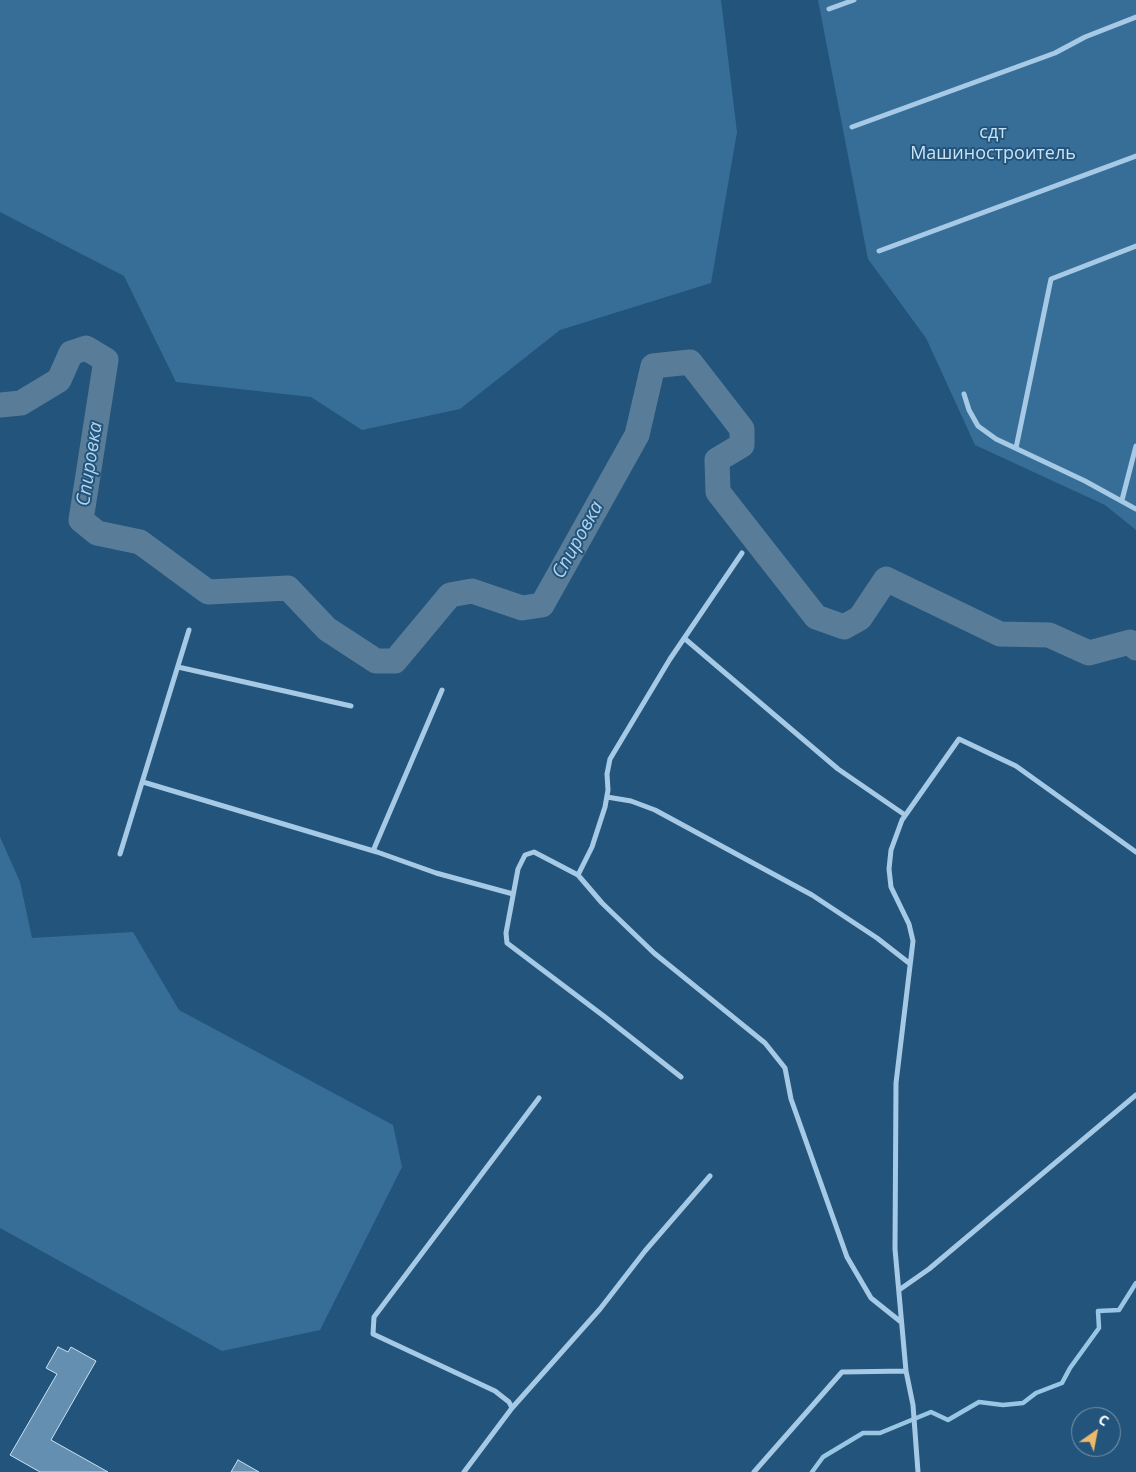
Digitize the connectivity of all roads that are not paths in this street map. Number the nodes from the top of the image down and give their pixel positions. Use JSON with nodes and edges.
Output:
{"nodes":[{"id":1,"x":854,"y":0,"type":"edge"},
{"id":2,"x":830,"y":9,"type":"dead end"},
{"id":3,"x":1136,"y":17,"type":"edge"},
{"id":4,"x":852,"y":127,"type":"dead end"},
{"id":5,"x":1136,"y":156,"type":"edge"},
{"id":6,"x":1136,"y":246,"type":"edge"},
{"id":7,"x":879,"y":251,"type":"dead end"},
{"id":8,"x":964,"y":394,"type":"dead end"},
{"id":9,"x":1136,"y":446,"type":"edge"},
{"id":10,"x":1016,"y":448,"type":"junction"},
{"id":11,"x":1122,"y":500,"type":"junction"},
{"id":12,"x":1136,"y":509,"type":"edge"},
{"id":13,"x":742,"y":553,"type":"dead end"},
{"id":14,"x":189,"y":630,"type":"dead end"},
{"id":15,"x":684,"y":638,"type":"junction"},
{"id":16,"x":178,"y":667,"type":"junction"},
{"id":17,"x":442,"y":690,"type":"dead end"},
{"id":18,"x":351,"y":706,"type":"dead end"},
{"id":19,"x":143,"y":782,"type":"junction"},
{"id":20,"x":607,"y":797,"type":"junction"},
{"id":21,"x":905,"y":814,"type":"junction"},
{"id":22,"x":373,"y":851,"type":"junction"},
{"id":23,"x":1136,"y":852,"type":"edge"},
{"id":24,"x":120,"y":854,"type":"dead end"},
{"id":25,"x":578,"y":875,"type":"junction"},
{"id":26,"x":513,"y":894,"type":"junction"},
{"id":27,"x":909,"y":963,"type":"junction"},
{"id":28,"x":681,"y":1077,"type":"dead end"},
{"id":29,"x":1136,"y":1095,"type":"edge"},
{"id":30,"x":539,"y":1098,"type":"dead end"},
{"id":31,"x":710,"y":1176,"type":"dead end"},
{"id":32,"x":898,"y":1290,"type":"junction"},
{"id":33,"x":901,"y":1322,"type":"junction"},
{"id":34,"x":906,"y":1371,"type":"junction"},
{"id":35,"x":512,"y":1408,"type":"junction"},
{"id":36,"x":464,"y":1472,"type":"edge"},
{"id":37,"x":754,"y":1472,"type":"edge"},
{"id":38,"x":918,"y":1472,"type":"edge"}],
"edges":[{"from":1,"to":2,"type":"street"},
{"from":3,"to":4,"type":"street"},
{"from":5,"to":7,"type":"street"},
{"from":6,"to":10,"type":"street"},
{"from":8,"to":10,"type":"street"},
{"from":9,"to":11,"type":"street"},
{"from":10,"to":11,"type":"street"},
{"from":11,"to":12,"type":"street"},
{"from":13,"to":15,"type":"street"},
{"from":14,"to":16,"type":"street"},
{"from":15,"to":20,"type":"street"},
{"from":15,"to":21,"type":"street"},
{"from":16,"to":18,"type":"street"},
{"from":16,"to":19,"type":"street"},
{"from":17,"to":22,"type":"street"},
{"from":19,"to":22,"type":"street"},
{"from":19,"to":24,"type":"street"},
{"from":20,"to":25,"type":"street"},
{"from":20,"to":27,"type":"street"},
{"from":21,"to":23,"type":"street"},
{"from":21,"to":27,"type":"street"},
{"from":22,"to":26,"type":"street"},
{"from":25,"to":26,"type":"street"},
{"from":25,"to":33,"type":"street"},
{"from":26,"to":28,"type":"street"},
{"from":27,"to":32,"type":"street"},
{"from":29,"to":32,"type":"street"},
{"from":30,"to":35,"type":"street"},
{"from":31,"to":35,"type":"street"},
{"from":32,"to":33,"type":"street"},
{"from":33,"to":34,"type":"street"},
{"from":34,"to":37,"type":"street"},
{"from":34,"to":38,"type":"street"},
{"from":35,"to":36,"type":"street"}]}
